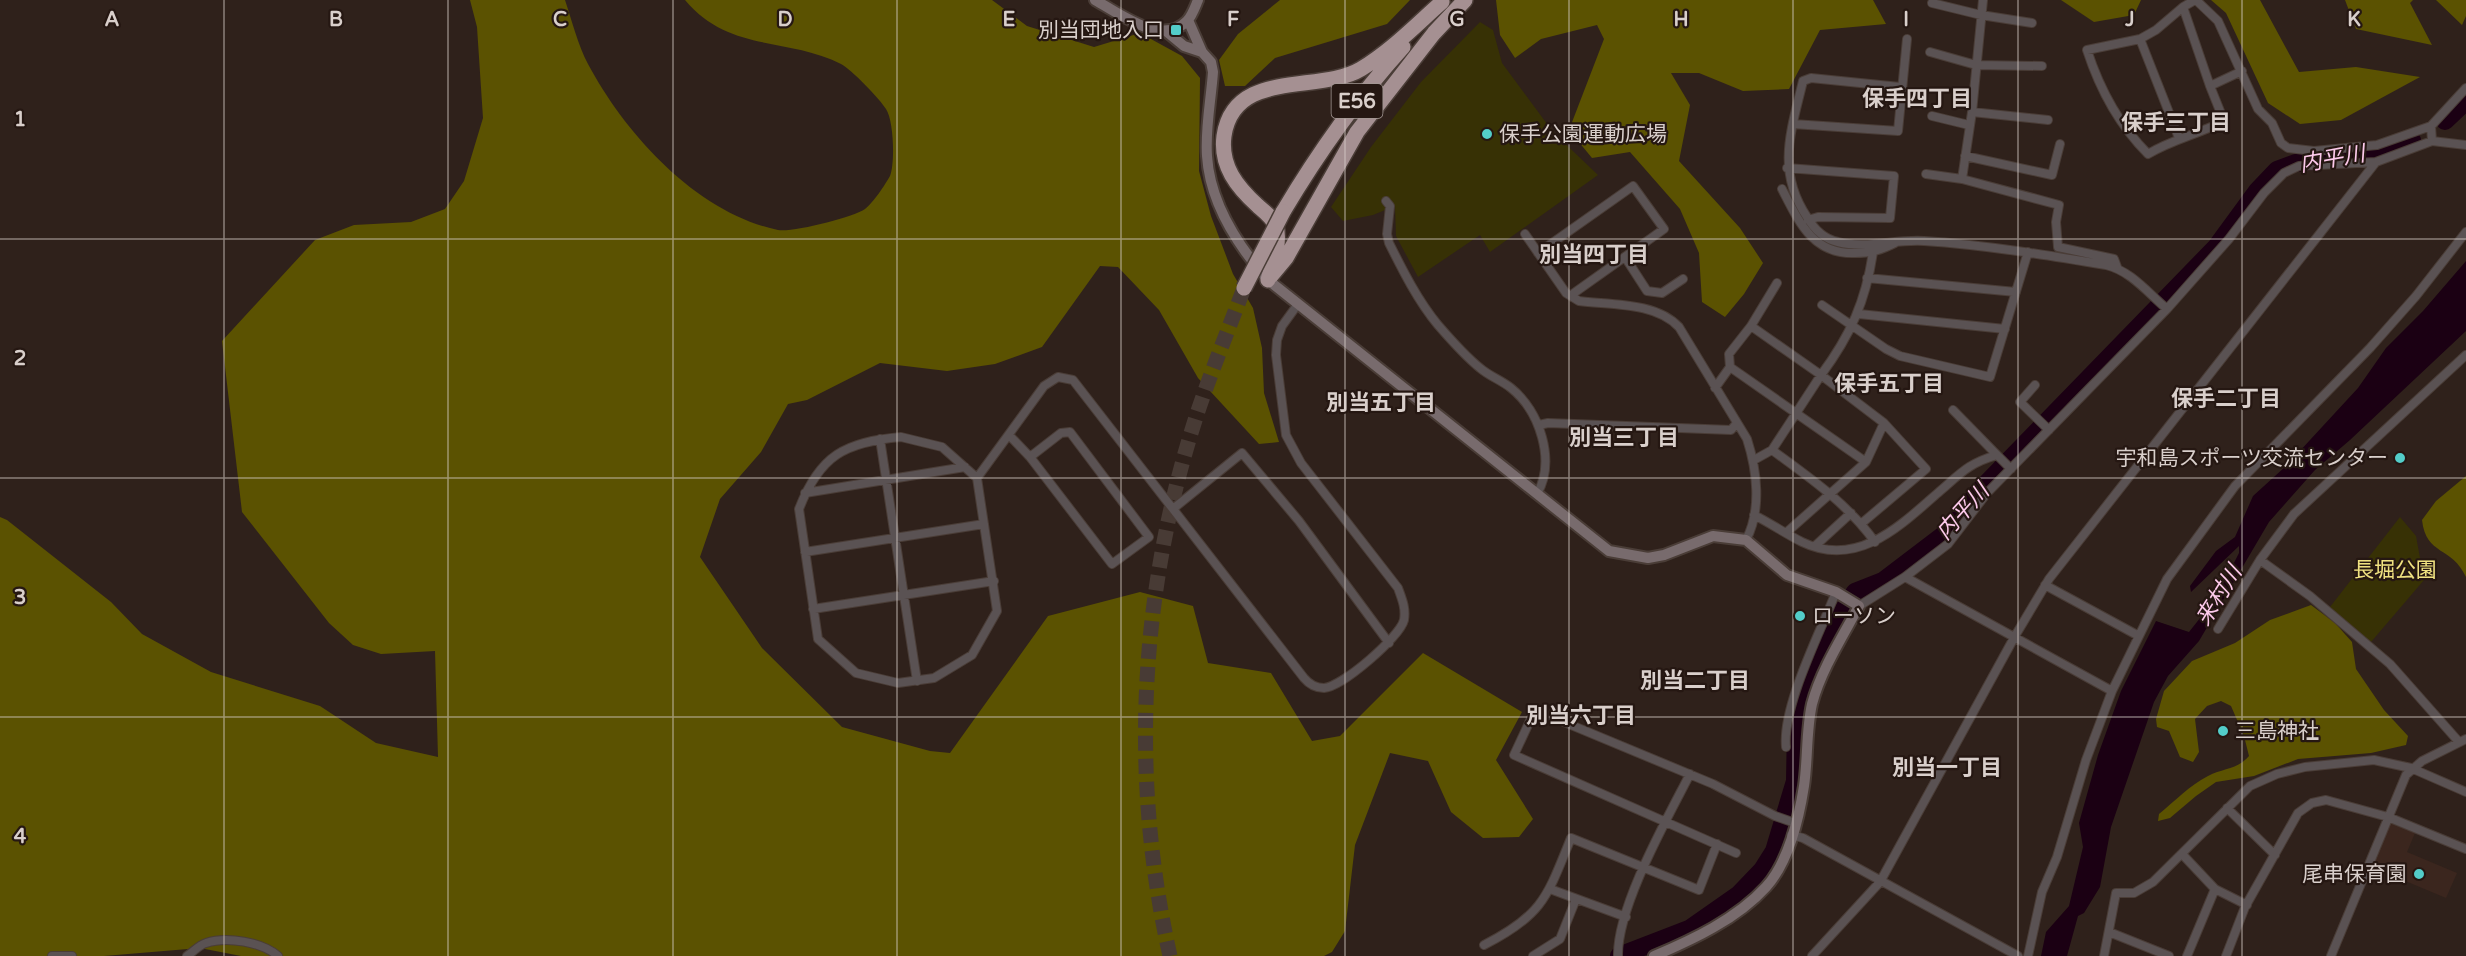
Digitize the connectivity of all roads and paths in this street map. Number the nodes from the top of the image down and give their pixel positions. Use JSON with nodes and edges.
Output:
{"nodes":[{"id":1,"x":1095,"y":0,"type":"edge"},
{"id":2,"x":1198,"y":0,"type":"edge"},
{"id":3,"x":1465,"y":0,"type":"edge"},
{"id":4,"x":1983,"y":0,"type":"edge"},
{"id":5,"x":2196,"y":0,"type":"edge"},
{"id":6,"x":1443,"y":1,"type":"edge"},
{"id":7,"x":1932,"y":3,"type":"dead end"},
{"id":8,"x":2183,"y":7,"type":"junction"},
{"id":9,"x":1981,"y":15,"type":"junction"},
{"id":10,"x":1188,"y":20,"type":"junction"},
{"id":11,"x":2032,"y":23,"type":"dead end"},
{"id":12,"x":1167,"y":32,"type":"junction"},
{"id":13,"x":1907,"y":39,"type":"dead end"},
{"id":14,"x":2140,"y":39,"type":"junction"},
{"id":15,"x":1202,"y":52,"type":"junction"},
{"id":16,"x":1930,"y":52,"type":"dead end"},
{"id":17,"x":1976,"y":65,"type":"junction"},
{"id":18,"x":2042,"y":66,"type":"dead end"},
{"id":19,"x":2242,"y":71,"type":"junction"},
{"id":20,"x":2210,"y":86,"type":"junction"},
{"id":21,"x":1900,"y":87,"type":"junction"},
{"id":22,"x":2466,"y":88,"type":"edge"},
{"id":23,"x":1972,"y":112,"type":"junction"},
{"id":24,"x":1932,"y":116,"type":"dead end"},
{"id":25,"x":2048,"y":120,"type":"dead end"},
{"id":26,"x":1793,"y":124,"type":"junction"},
{"id":27,"x":1969,"y":125,"type":"junction"},
{"id":28,"x":2431,"y":126,"type":"junction"},
{"id":29,"x":2179,"y":138,"type":"junction"},
{"id":30,"x":2432,"y":141,"type":"junction"},
{"id":31,"x":2060,"y":144,"type":"dead end"},
{"id":32,"x":2466,"y":145,"type":"edge"},
{"id":33,"x":1965,"y":156,"type":"junction"},
{"id":34,"x":2376,"y":162,"type":"junction"},
{"id":35,"x":1787,"y":168,"type":"junction"},
{"id":36,"x":1926,"y":174,"type":"dead end"},
{"id":37,"x":1962,"y":179,"type":"junction"},
{"id":38,"x":1782,"y":189,"type":"dead end"},
{"id":39,"x":1386,"y":201,"type":"dead end"},
{"id":40,"x":1808,"y":220,"type":"junction"},
{"id":41,"x":2466,"y":232,"type":"edge"},
{"id":42,"x":1525,"y":234,"type":"dead end"},
{"id":43,"x":1899,"y":240,"type":"junction"},
{"id":44,"x":1873,"y":252,"type":"junction"},
{"id":45,"x":2028,"y":252,"type":"junction"},
{"id":46,"x":1538,"y":253,"type":"junction"},
{"id":47,"x":1624,"y":257,"type":"junction"},
{"id":48,"x":2118,"y":267,"type":"junction"},
{"id":49,"x":1868,"y":278,"type":"junction"},
{"id":50,"x":1683,"y":279,"type":"dead end"},
{"id":51,"x":1268,"y":280,"type":"junction"},
{"id":52,"x":1778,"y":283,"type":"dead end"},
{"id":53,"x":1244,"y":288,"type":"tunnel mouth"},
{"id":54,"x":2016,"y":292,"type":"junction"},
{"id":55,"x":1572,"y":297,"type":"junction"},
{"id":56,"x":1298,"y":304,"type":"junction"},
{"id":57,"x":1822,"y":305,"type":"dead end"},
{"id":58,"x":2163,"y":305,"type":"junction"},
{"id":59,"x":1859,"y":314,"type":"junction"},
{"id":60,"x":1854,"y":325,"type":"junction"},
{"id":61,"x":1751,"y":326,"type":"junction"},
{"id":62,"x":2004,"y":329,"type":"junction"},
{"id":63,"x":2466,"y":355,"type":"edge"},
{"id":64,"x":1730,"y":368,"type":"junction"},
{"id":65,"x":1821,"y":375,"type":"junction"},
{"id":66,"x":2036,"y":385,"type":"dead end"},
{"id":67,"x":1715,"y":388,"type":"junction"},
{"id":68,"x":1953,"y":410,"type":"dead end"},
{"id":69,"x":1796,"y":413,"type":"junction"},
{"id":70,"x":1737,"y":423,"type":"junction"},
{"id":71,"x":1884,"y":423,"type":"junction"},
{"id":72,"x":1539,"y":425,"type":"junction"},
{"id":73,"x":2045,"y":426,"type":"junction"},
{"id":74,"x":1009,"y":435,"type":"junction"},
{"id":75,"x":880,"y":438,"type":"junction"},
{"id":76,"x":1772,"y":450,"type":"junction"},
{"id":77,"x":1030,"y":457,"type":"junction"},
{"id":78,"x":1754,"y":460,"type":"junction"},
{"id":79,"x":1866,"y":462,"type":"junction"},
{"id":80,"x":2005,"y":463,"type":"junction"},
{"id":81,"x":965,"y":467,"type":"junction"},
{"id":82,"x":977,"y":478,"type":"junction"},
{"id":83,"x":885,"y":480,"type":"junction"},
{"id":84,"x":805,"y":493,"type":"junction"},
{"id":85,"x":1537,"y":494,"type":"junction"},
{"id":86,"x":1832,"y":494,"type":"junction"},
{"id":87,"x":1173,"y":508,"type":"junction"},
{"id":88,"x":1851,"y":513,"type":"junction"},
{"id":89,"x":1754,"y":515,"type":"junction"},
{"id":90,"x":1862,"y":523,"type":"junction"},
{"id":91,"x":984,"y":524,"type":"junction"},
{"id":92,"x":1787,"y":531,"type":"junction"},
{"id":93,"x":894,"y":537,"type":"junction"},
{"id":94,"x":1746,"y":540,"type":"junction"},
{"id":95,"x":1875,"y":542,"type":"junction"},
{"id":96,"x":1815,"y":546,"type":"junction"},
{"id":97,"x":805,"y":552,"type":"junction"},
{"id":98,"x":2260,"y":560,"type":"junction"},
{"id":99,"x":1905,"y":576,"type":"junction"},
{"id":100,"x":994,"y":581,"type":"junction"},
{"id":101,"x":2045,"y":585,"type":"junction"},
{"id":102,"x":1839,"y":594,"type":"junction"},
{"id":103,"x":904,"y":595,"type":"junction"},
{"id":104,"x":1856,"y":604,"type":"junction"},
{"id":105,"x":813,"y":609,"type":"junction"},
{"id":106,"x":2218,"y":629,"type":"dead end"},
{"id":107,"x":2137,"y":635,"type":"junction"},
{"id":108,"x":2015,"y":636,"type":"junction"},
{"id":109,"x":1389,"y":643,"type":"junction"},
{"id":110,"x":917,"y":681,"type":"junction"},
{"id":111,"x":2112,"y":691,"type":"junction"},
{"id":112,"x":2463,"y":741,"type":"edge"},
{"id":113,"x":1786,"y":747,"type":"dead end"},
{"id":114,"x":2411,"y":768,"type":"junction"},
{"id":115,"x":1690,"y":774,"type":"junction"},
{"id":116,"x":2466,"y":792,"type":"edge"},
{"id":117,"x":2227,"y":808,"type":"junction"},
{"id":118,"x":2388,"y":817,"type":"junction"},
{"id":119,"x":1666,"y":821,"type":"junction"},
{"id":120,"x":1792,"y":822,"type":"junction"},
{"id":121,"x":1791,"y":835,"type":"junction"},
{"id":122,"x":1717,"y":844,"type":"junction"},
{"id":123,"x":2466,"y":849,"type":"edge"},
{"id":124,"x":1736,"y":853,"type":"dead end"},
{"id":125,"x":2182,"y":854,"type":"junction"},
{"id":126,"x":2275,"y":855,"type":"junction"},
{"id":127,"x":1643,"y":868,"type":"junction"},
{"id":128,"x":1880,"y":882,"type":"junction"},
{"id":129,"x":1550,"y":889,"type":"junction"},
{"id":130,"x":2215,"y":889,"type":"junction"},
{"id":131,"x":1576,"y":898,"type":"junction"},
{"id":132,"x":2247,"y":905,"type":"junction"},
{"id":133,"x":1626,"y":917,"type":"junction"},
{"id":134,"x":2109,"y":932,"type":"junction"},
{"id":135,"x":1484,"y":945,"type":"dead end"},
{"id":136,"x":1618,"y":952,"type":"edge"},
{"id":137,"x":2009,"y":954,"type":"edge"},
{"id":138,"x":52,"y":956,"type":"edge"},
{"id":139,"x":72,"y":956,"type":"edge"},
{"id":140,"x":187,"y":956,"type":"edge"},
{"id":141,"x":278,"y":956,"type":"edge"},
{"id":142,"x":1533,"y":956,"type":"edge"},
{"id":143,"x":1653,"y":956,"type":"edge"},
{"id":144,"x":1812,"y":956,"type":"edge"},
{"id":145,"x":2018,"y":956,"type":"edge"},
{"id":146,"x":2028,"y":956,"type":"edge"},
{"id":147,"x":2104,"y":956,"type":"edge"},
{"id":148,"x":2169,"y":956,"type":"edge"},
{"id":149,"x":2187,"y":956,"type":"edge"},
{"id":150,"x":2226,"y":956,"type":"edge"},
{"id":151,"x":2331,"y":956,"type":"edge"}],
"edges":[{"from":1,"to":12,"type":"street"},
{"from":2,"to":10,"type":"street"},
{"from":3,"to":51,"type":"highway"},
{"from":4,"to":9,"type":"street"},
{"from":5,"to":8,"type":"street"},
{"from":5,"to":19,"type":"street"},
{"from":6,"to":51,"type":"highway"},
{"from":6,"to":53,"type":"highway","number":"E56","bridge":true},
{"from":7,"to":9,"type":"street"},
{"from":8,"to":14,"type":"street"},
{"from":8,"to":20,"type":"street"},
{"from":9,"to":11,"type":"street"},
{"from":9,"to":17,"type":"street"},
{"from":10,"to":12,"type":"street"},
{"from":10,"to":15,"type":"street"},
{"from":12,"to":15,"type":"street"},
{"from":13,"to":21,"type":"street"},
{"from":14,"to":29,"type":"street"},
{"from":14,"to":29,"type":"street"},
{"from":15,"to":51,"type":"street"},
{"from":16,"to":17,"type":"street"},
{"from":17,"to":18,"type":"street"},
{"from":17,"to":23,"type":"street"},
{"from":19,"to":20,"type":"street"},
{"from":19,"to":28,"type":"street"},
{"from":20,"to":29,"type":"street"},
{"from":21,"to":26,"type":"street"},
{"from":21,"to":26,"type":"street"},
{"from":22,"to":28,"type":"street"},
{"from":23,"to":25,"type":"street"},
{"from":23,"to":27,"type":"street"},
{"from":24,"to":27,"type":"street"},
{"from":26,"to":35,"type":"street"},
{"from":27,"to":33,"type":"street"},
{"from":28,"to":30,"type":"street"},
{"from":30,"to":32,"type":"street"},
{"from":30,"to":34,"type":"street"},
{"from":31,"to":33,"type":"street"},
{"from":33,"to":37,"type":"street"},
{"from":34,"to":58,"type":"street"},
{"from":34,"to":101,"type":"street"},
{"from":35,"to":40,"type":"street"},
{"from":35,"to":40,"type":"street"},
{"from":36,"to":37,"type":"street"},
{"from":37,"to":48,"type":"street"},
{"from":38,"to":44,"type":"street"},
{"from":39,"to":72,"type":"street"},
{"from":40,"to":43,"type":"street"},
{"from":41,"to":107,"type":"street"},
{"from":42,"to":46,"type":"street"},
{"from":43,"to":44,"type":"street"},
{"from":43,"to":45,"type":"street"},
{"from":44,"to":49,"type":"street"},
{"from":45,"to":48,"type":"street"},
{"from":45,"to":54,"type":"street"},
{"from":46,"to":47,"type":"street"},
{"from":46,"to":55,"type":"street"},
{"from":47,"to":50,"type":"street"},
{"from":47,"to":55,"type":"street"},
{"from":48,"to":58,"type":"street"},
{"from":49,"to":54,"type":"street"},
{"from":49,"to":59,"type":"street"},
{"from":51,"to":56,"type":"street"},
{"from":52,"to":61,"type":"street"},
{"from":54,"to":62,"type":"street"},
{"from":55,"to":67,"type":"street"},
{"from":56,"to":85,"type":"street"},
{"from":56,"to":109,"type":"street"},
{"from":57,"to":60,"type":"street"},
{"from":58,"to":73,"type":"street"},
{"from":59,"to":60,"type":"street"},
{"from":59,"to":62,"type":"street"},
{"from":60,"to":62,"type":"street"},
{"from":60,"to":65,"type":"street"},
{"from":61,"to":64,"type":"street"},
{"from":61,"to":65,"type":"street"},
{"from":63,"to":98,"type":"street"},
{"from":64,"to":67,"type":"street"},
{"from":64,"to":69,"type":"street"},
{"from":65,"to":69,"type":"street"},
{"from":65,"to":71,"type":"street"},
{"from":66,"to":73,"type":"street"},
{"from":67,"to":70,"type":"street"},
{"from":68,"to":80,"type":"street"},
{"from":69,"to":76,"type":"street"},
{"from":69,"to":79,"type":"street"},
{"from":70,"to":72,"type":"street"},
{"from":70,"to":78,"type":"street"},
{"from":71,"to":79,"type":"street"},
{"from":71,"to":90,"type":"street"},
{"from":72,"to":85,"type":"street"},
{"from":73,"to":80,"type":"street"},
{"from":74,"to":77,"type":"street"},
{"from":74,"to":82,"type":"street"},
{"from":74,"to":87,"type":"street"},
{"from":75,"to":81,"type":"street"},
{"from":75,"to":83,"type":"street"},
{"from":75,"to":84,"type":"street"},
{"from":76,"to":78,"type":"street"},
{"from":76,"to":86,"type":"street"},
{"from":77,"to":77,"type":"street"},
{"from":78,"to":89,"type":"street"},
{"from":79,"to":86,"type":"street"},
{"from":80,"to":95,"type":"street"},
{"from":80,"to":99,"type":"street"},
{"from":81,"to":82,"type":"street"},
{"from":81,"to":83,"type":"street"},
{"from":82,"to":91,"type":"street"},
{"from":83,"to":84,"type":"street"},
{"from":83,"to":93,"type":"street"},
{"from":84,"to":97,"type":"street"},
{"from":85,"to":94,"type":"street"},
{"from":86,"to":88,"type":"street"},
{"from":86,"to":92,"type":"street"},
{"from":87,"to":109,"type":"street"},
{"from":87,"to":109,"type":"street"},
{"from":88,"to":90,"type":"street"},
{"from":88,"to":96,"type":"street"},
{"from":89,"to":92,"type":"street"},
{"from":89,"to":94,"type":"street"},
{"from":90,"to":95,"type":"street"},
{"from":91,"to":93,"type":"street"},
{"from":91,"to":100,"type":"street"},
{"from":92,"to":96,"type":"street"},
{"from":93,"to":97,"type":"street"},
{"from":93,"to":103,"type":"street"},
{"from":94,"to":102,"type":"street"},
{"from":95,"to":96,"type":"street"},
{"from":97,"to":105,"type":"street"},
{"from":98,"to":106,"type":"street"},
{"from":98,"to":112,"type":"street"},
{"from":99,"to":104,"type":"street"},
{"from":99,"to":108,"type":"street"},
{"from":100,"to":103,"type":"street"},
{"from":100,"to":110,"type":"street"},
{"from":101,"to":107,"type":"street"},
{"from":101,"to":108,"type":"street"},
{"from":102,"to":104,"type":"street"},
{"from":102,"to":113,"type":"street"},
{"from":103,"to":105,"type":"street"},
{"from":103,"to":110,"type":"street"},
{"from":104,"to":120,"type":"street"},
{"from":105,"to":110,"type":"street"},
{"from":107,"to":111,"type":"street"},
{"from":108,"to":111,"type":"street"},
{"from":108,"to":128,"type":"street"},
{"from":111,"to":146,"type":"street"},
{"from":112,"to":114,"type":"street"},
{"from":114,"to":116,"type":"street"},
{"from":114,"to":117,"type":"street"},
{"from":114,"to":118,"type":"street"},
{"from":115,"to":119,"type":"street"},
{"from":115,"to":119,"type":"street"},
{"from":115,"to":120,"type":"street"},
{"from":117,"to":125,"type":"street"},
{"from":117,"to":126,"type":"street"},
{"from":118,"to":123,"type":"street"},
{"from":118,"to":126,"type":"street"},
{"from":118,"to":151,"type":"street"},
{"from":119,"to":122,"type":"street"},
{"from":119,"to":127,"type":"street"},
{"from":120,"to":121,"type":"street"},
{"from":121,"to":128,"type":"street"},
{"from":121,"to":143,"type":"street"},
{"from":122,"to":124,"type":"street"},
{"from":122,"to":127,"type":"street"},
{"from":125,"to":130,"type":"street"},
{"from":125,"to":134,"type":"street"},
{"from":126,"to":132,"type":"street"},
{"from":127,"to":129,"type":"street"},
{"from":127,"to":133,"type":"street"},
{"from":128,"to":137,"type":"street"},
{"from":128,"to":144,"type":"street"},
{"from":129,"to":131,"type":"street"},
{"from":129,"to":135,"type":"street"},
{"from":130,"to":132,"type":"street"},
{"from":130,"to":149,"type":"street"},
{"from":131,"to":133,"type":"street"},
{"from":131,"to":142,"type":"street"},
{"from":132,"to":150,"type":"street"},
{"from":133,"to":136,"type":"street"},
{"from":134,"to":147,"type":"street"},
{"from":134,"to":148,"type":"street"},
{"from":137,"to":145,"type":"street"},
{"from":138,"to":139,"type":"street"},
{"from":140,"to":141,"type":"street"}]}
